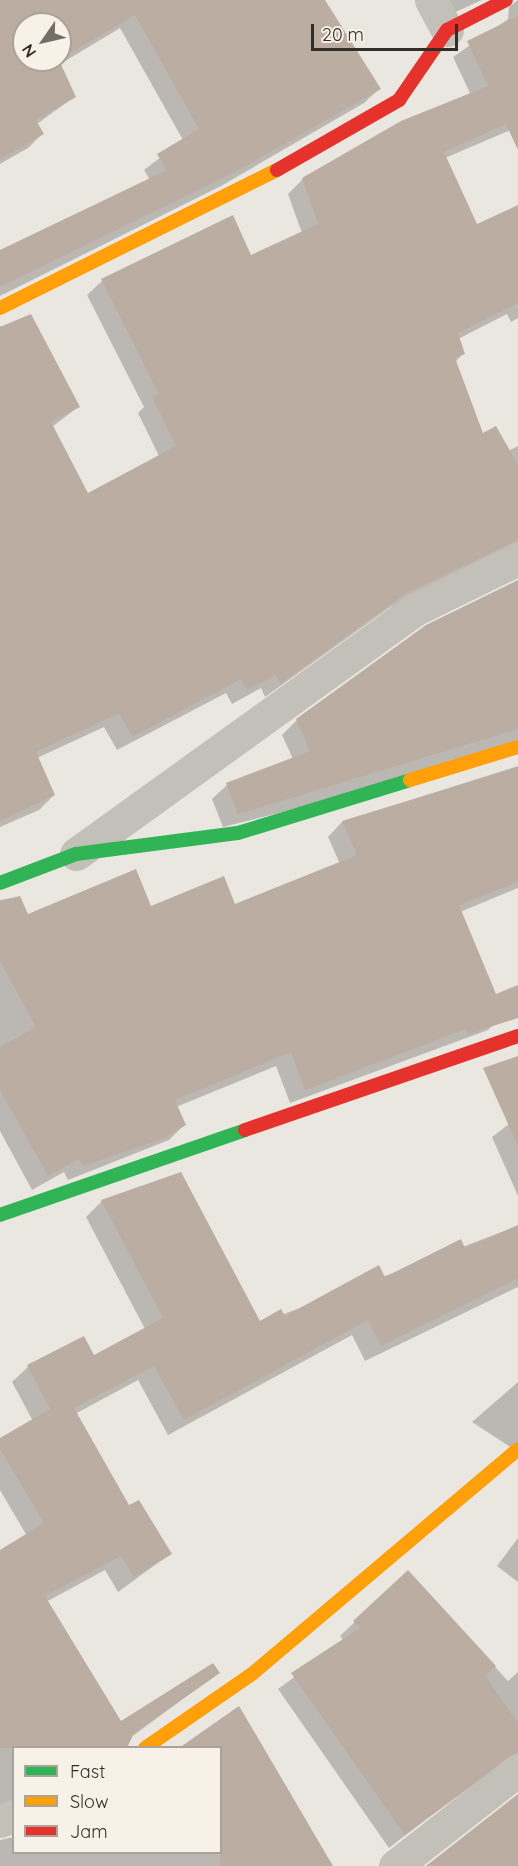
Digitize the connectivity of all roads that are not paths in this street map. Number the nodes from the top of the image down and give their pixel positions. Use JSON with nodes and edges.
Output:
{"nodes":[{"id":1,"x":431,"y":0,"type":"edge"},
{"id":2,"x":506,"y":0,"type":"edge"},
{"id":3,"x":447,"y":30,"type":"junction"},
{"id":4,"x":0,"y":308,"type":"edge"},
{"id":5,"x":518,"y":559,"type":"edge"},
{"id":6,"x":518,"y":747,"type":"edge"},
{"id":7,"x":76,"y":854,"type":"junction"},
{"id":8,"x":0,"y":883,"type":"edge"},
{"id":9,"x":518,"y":1036,"type":"edge"},
{"id":10,"x":0,"y":1215,"type":"edge"},
{"id":11,"x":518,"y":1449,"type":"edge"},
{"id":12,"x":148,"y":1746,"type":"edge"},
{"id":13,"x":518,"y":1770,"type":"edge"},
{"id":14,"x":395,"y":1866,"type":"edge"}],
"edges":[{"from":1,"to":3,"type":"street"},
{"from":2,"to":3,"type":"street"},
{"from":3,"to":4,"type":"street"},
{"from":5,"to":7,"type":"street"},
{"from":6,"to":7,"type":"street"},
{"from":7,"to":8,"type":"street"},
{"from":9,"to":10,"type":"street"},
{"from":11,"to":12,"type":"street"},
{"from":13,"to":14,"type":"street"}]}
